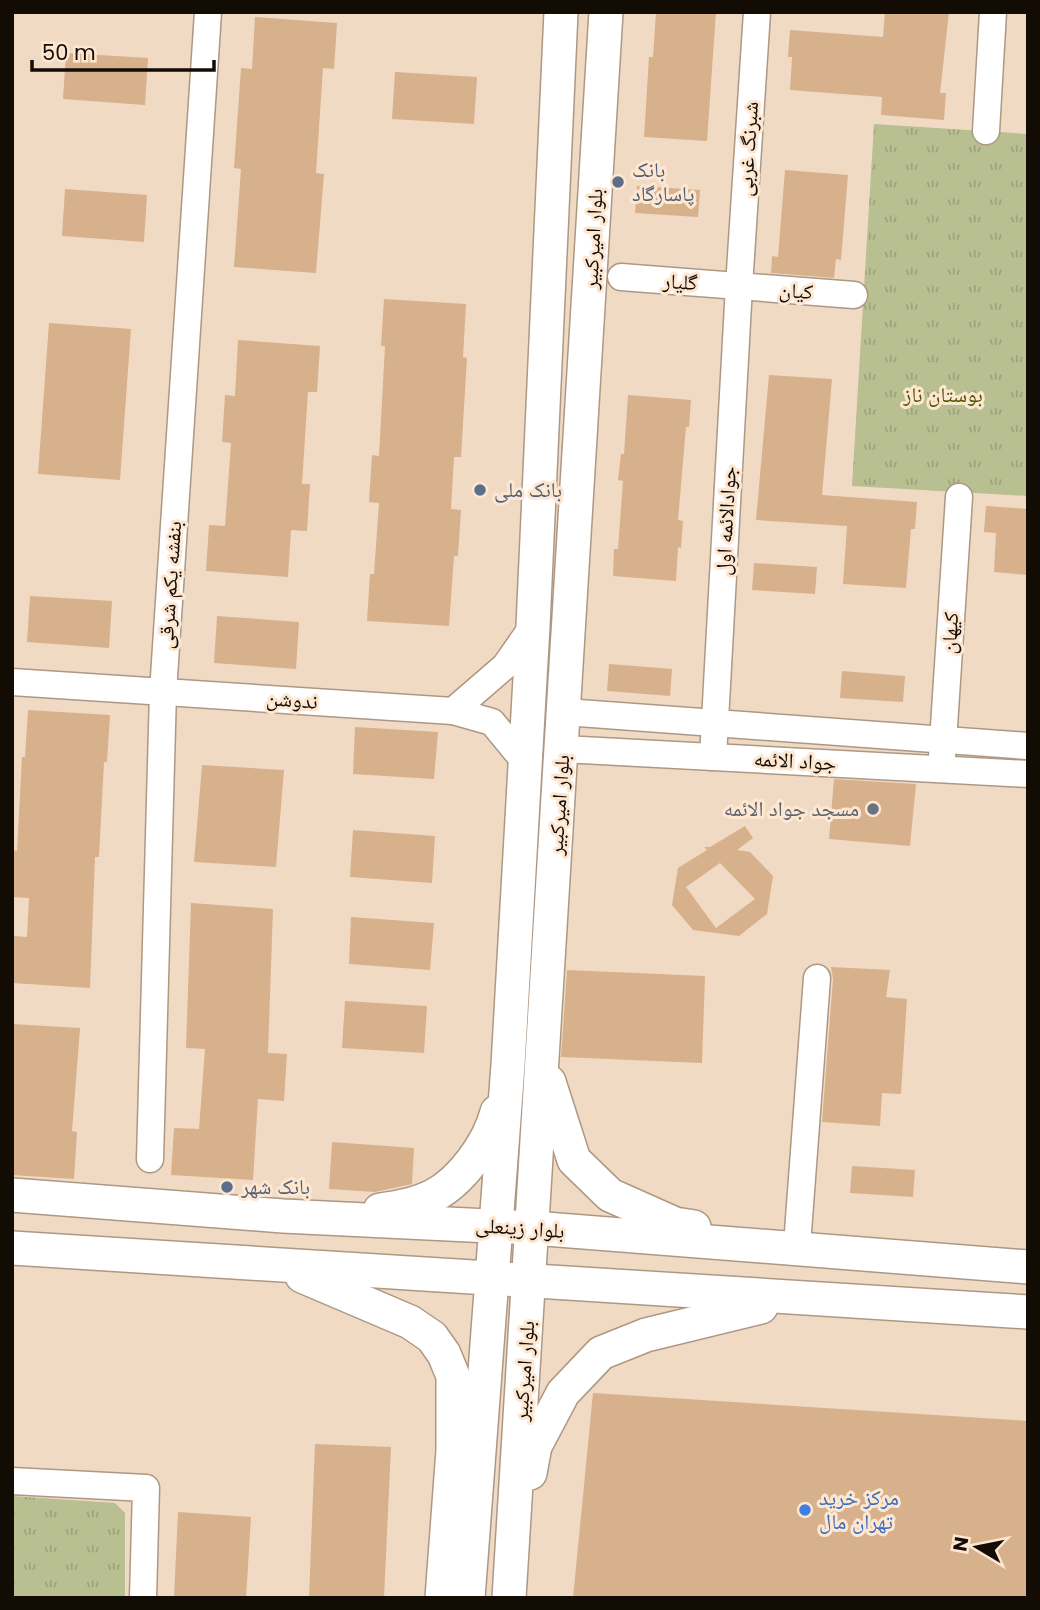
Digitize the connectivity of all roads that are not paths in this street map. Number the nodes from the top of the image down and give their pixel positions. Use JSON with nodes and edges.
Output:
{"nodes":[{"id":1,"x":208,"y":12,"type":"edge"},
{"id":2,"x":561,"y":12,"type":"edge"},
{"id":3,"x":606,"y":12,"type":"edge"},
{"id":4,"x":757,"y":12,"type":"edge"},
{"id":5,"x":993,"y":12,"type":"edge"},
{"id":6,"x":986,"y":131,"type":"dead end"},
{"id":7,"x":621,"y":277,"type":"dead end"},
{"id":8,"x":738,"y":286,"type":"junction"},
{"id":9,"x":854,"y":295,"type":"dead end"},
{"id":10,"x":959,"y":497,"type":"dead end"},
{"id":11,"x":533,"y":626,"type":"junction"},
{"id":12,"x":12,"y":682,"type":"edge"},
{"id":13,"x":163,"y":692,"type":"junction"},
{"id":14,"x":453,"y":711,"type":"junction"},
{"id":15,"x":565,"y":712,"type":"junction"},
{"id":16,"x":715,"y":723,"type":"junction"},
{"id":17,"x":943,"y":740,"type":"junction"},
{"id":18,"x":1028,"y":746,"type":"edge"},
{"id":19,"x":563,"y":750,"type":"junction"},
{"id":20,"x":713,"y":757,"type":"junction"},
{"id":21,"x":525,"y":762,"type":"junction"},
{"id":22,"x":941,"y":769,"type":"junction"},
{"id":23,"x":1028,"y":774,"type":"edge"},
{"id":24,"x":817,"y":978,"type":"dead end"},
{"id":25,"x":508,"y":1065,"type":"junction"},
{"id":26,"x":543,"y":1065,"type":"junction"},
{"id":27,"x":150,"y":1159,"type":"dead end"},
{"id":28,"x":12,"y":1195,"type":"edge"},
{"id":29,"x":283,"y":1216,"type":"junction"},
{"id":30,"x":495,"y":1226,"type":"junction"},
{"id":31,"x":533,"y":1228,"type":"junction"},
{"id":32,"x":810,"y":1247,"type":"junction"},
{"id":33,"x":12,"y":1248,"type":"edge"},
{"id":34,"x":274,"y":1264,"type":"junction"},
{"id":35,"x":1028,"y":1267,"type":"edge"},
{"id":36,"x":491,"y":1278,"type":"junction"},
{"id":37,"x":530,"y":1280,"type":"junction"},
{"id":38,"x":801,"y":1299,"type":"junction"},
{"id":39,"x":1028,"y":1312,"type":"edge"},
{"id":40,"x":12,"y":1481,"type":"edge"},
{"id":41,"x":510,"y":1586,"type":"edge"},
{"id":42,"x":142,"y":1598,"type":"edge"},
{"id":43,"x":442,"y":1598,"type":"edge"},
{"id":44,"x":468,"y":1598,"type":"edge"}],
"edges":[{"from":1,"to":13,"type":"street","name":"بنفشه یکم شرقی"},
{"from":2,"to":11,"type":"main road","name":"بلوار امیرکبیر"},
{"from":3,"to":15,"type":"main road","name":"بلوار امیرکبیر"},
{"from":4,"to":8,"type":"street","name":"شبرنگ غربی"},
{"from":5,"to":6,"type":"street"},
{"from":7,"to":8,"type":"street","name":"گلیار"},
{"from":8,"to":9,"type":"street","name":"کیان"},
{"from":8,"to":16,"type":"street","name":"جوادالائمه اول"},
{"from":10,"to":17,"type":"street","name":"کیهان"},
{"from":11,"to":14,"type":"street"},
{"from":11,"to":21,"type":"main road","name":"بلوار امیرکبیر"},
{"from":12,"to":13,"type":"street","name":"ندوشن"},
{"from":13,"to":14,"type":"street","name":"ندوشن"},
{"from":13,"to":27,"type":"street","name":"بنفشه یکم شرقی"},
{"from":14,"to":21,"type":"street","name":"ندوشن"},
{"from":15,"to":16,"type":"street","name":"جواد الائمه"},
{"from":15,"to":19,"type":"main road","name":"بلوار امیرکبیر"},
{"from":16,"to":17,"type":"street","name":"جواد الائمه"},
{"from":16,"to":20,"type":"street","name":"جوادالائمه اول"},
{"from":17,"to":18,"type":"street","name":"جواد الائمه"},
{"from":17,"to":22,"type":"street","name":"کیهان"},
{"from":19,"to":20,"type":"street","name":"جواد الائمه"},
{"from":19,"to":26,"type":"main road","name":"بلوار امیرکبیر"},
{"from":20,"to":22,"type":"street","name":"جواد الائمه"},
{"from":21,"to":25,"type":"main road","name":"بلوار امیرکبیر"},
{"from":22,"to":23,"type":"street","name":"جواد الائمه"},
{"from":24,"to":32,"type":"street"},
{"from":25,"to":29,"type":"main road"},
{"from":25,"to":30,"type":"main road","name":"بلوار امیرکبیر"},
{"from":26,"to":31,"type":"main road","name":"بلوار امیرکبیر"},
{"from":26,"to":32,"type":"main road"},
{"from":28,"to":29,"type":"main road","name":"بلوار زینعلی"},
{"from":29,"to":30,"type":"main road","name":"بلوار زینعلی"},
{"from":30,"to":31,"type":"main road","name":"بلوار زینعلی"},
{"from":30,"to":36,"type":"main road","name":"بلوار امیرکبیر"},
{"from":31,"to":32,"type":"main road","name":"بلوار زینعلی"},
{"from":31,"to":37,"type":"main road","name":"بلوار امیرکبیر"},
{"from":32,"to":35,"type":"main road","name":"بلوار زینعلی"},
{"from":33,"to":34,"type":"main road"},
{"from":34,"to":36,"type":"main road"},
{"from":34,"to":43,"type":"main road"},
{"from":36,"to":37,"type":"main road"},
{"from":36,"to":44,"type":"main road","name":"بلوار امیرکبیر"},
{"from":37,"to":38,"type":"main road"},
{"from":37,"to":41,"type":"main road","name":"بلوار امیرکبیر"},
{"from":38,"to":39,"type":"main road"},
{"from":38,"to":41,"type":"main road"},
{"from":40,"to":42,"type":"street"}]}
